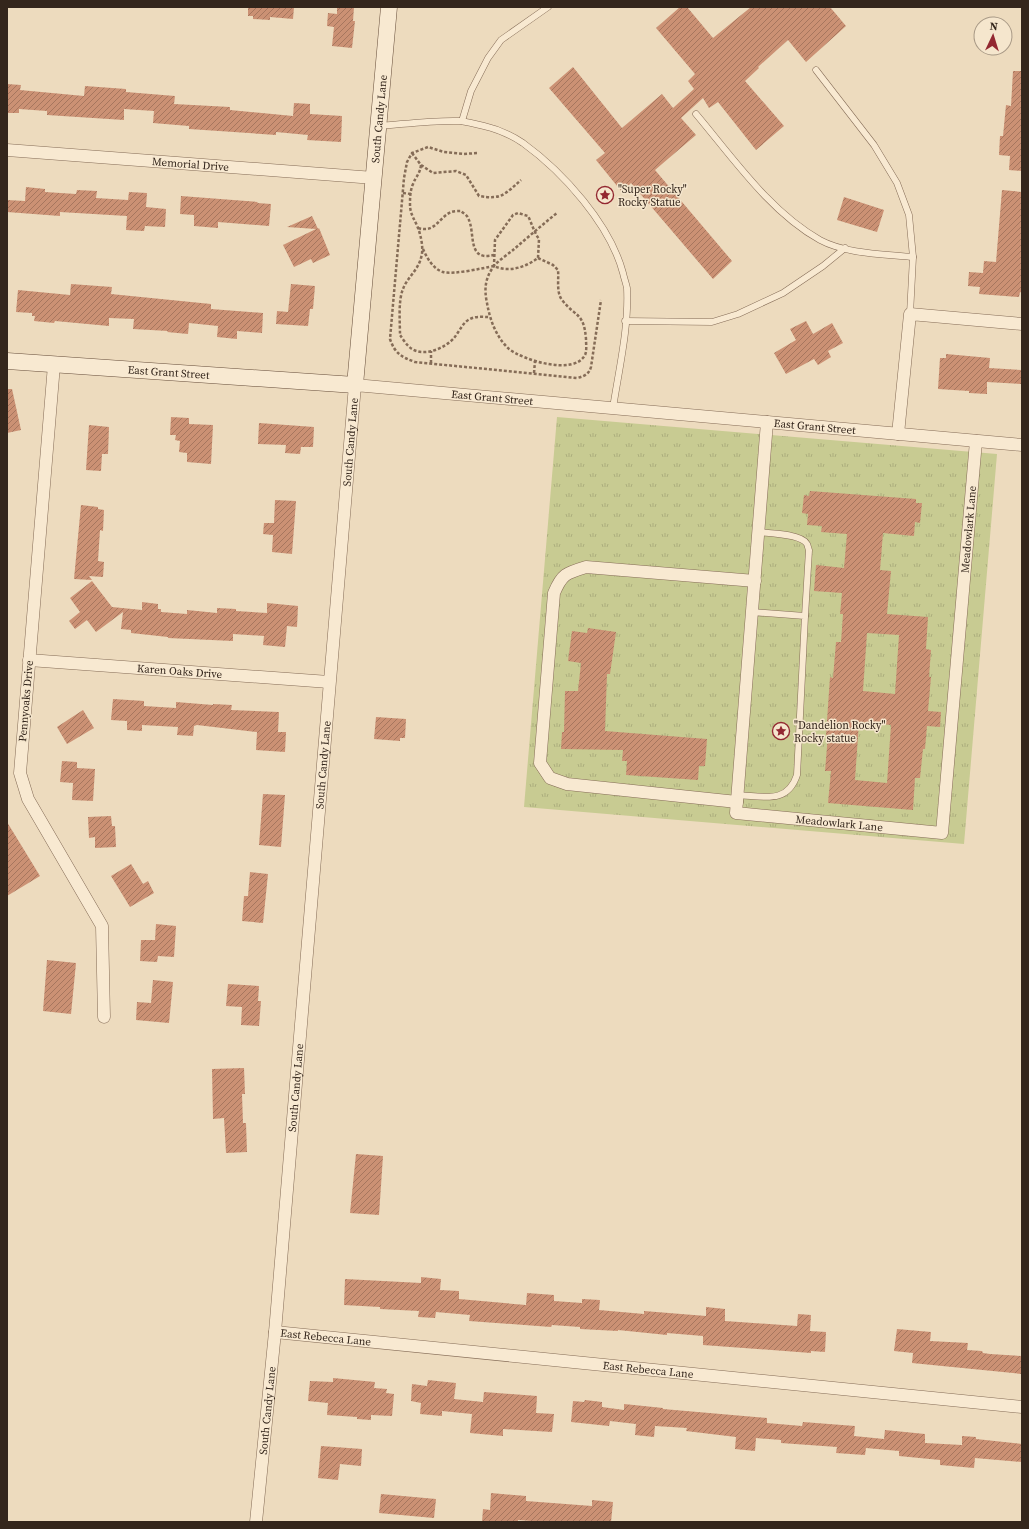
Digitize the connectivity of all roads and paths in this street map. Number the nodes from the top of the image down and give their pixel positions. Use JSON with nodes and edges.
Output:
{"nodes":[{"id":1,"x":389,"y":7,"type":"edge"},
{"id":2,"x":548,"y":7,"type":"edge"},
{"id":3,"x":816,"y":70,"type":"dead end"},
{"id":4,"x":696,"y":114,"type":"dead end"},
{"id":5,"x":462,"y":121,"type":"junction"},
{"id":6,"x":378,"y":126,"type":"junction"},
{"id":7,"x":7,"y":150,"type":"edge"},
{"id":8,"x":412,"y":153,"type":"junction"},
{"id":9,"x":477,"y":153,"type":"dead end"},
{"id":10,"x":421,"y":165,"type":"junction"},
{"id":11,"x":374,"y":178,"type":"junction"},
{"id":12,"x":521,"y":180,"type":"dead end"},
{"id":13,"x":403,"y":193,"type":"junction"},
{"id":14,"x":410,"y":194,"type":"junction"},
{"id":15,"x":557,"y":213,"type":"dead end"},
{"id":16,"x":418,"y":228,"type":"junction"},
{"id":17,"x":534,"y":232,"type":"junction"},
{"id":18,"x":845,"y":248,"type":"junction"},
{"id":19,"x":423,"y":249,"type":"junction"},
{"id":20,"x":494,"y":255,"type":"junction"},
{"id":21,"x":913,"y":257,"type":"junction"},
{"id":22,"x":538,"y":258,"type":"junction"},
{"id":23,"x":494,"y":266,"type":"junction"},
{"id":24,"x":601,"y":300,"type":"dead end"},
{"id":25,"x":393,"y":302,"type":"junction"},
{"id":26,"x":401,"y":303,"type":"junction"},
{"id":27,"x":910,"y":314,"type":"junction"},
{"id":28,"x":489,"y":317,"type":"junction"},
{"id":29,"x":625,"y":321,"type":"junction"},
{"id":30,"x":1022,"y":324,"type":"edge"},
{"id":31,"x":431,"y":351,"type":"junction"},
{"id":32,"x":7,"y":361,"type":"edge"},
{"id":33,"x":535,"y":361,"type":"junction"},
{"id":34,"x":431,"y":363,"type":"junction"},
{"id":35,"x":54,"y":365,"type":"junction"},
{"id":36,"x":534,"y":373,"type":"junction"},
{"id":37,"x":355,"y":386,"type":"junction"},
{"id":38,"x":613,"y":408,"type":"junction"},
{"id":39,"x":767,"y":422,"type":"junction"},
{"id":40,"x":898,"y":434,"type":"junction"},
{"id":41,"x":976,"y":441,"type":"junction"},
{"id":42,"x":1022,"y":445,"type":"edge"},
{"id":43,"x":758,"y":532,"type":"junction"},
{"id":44,"x":754,"y":581,"type":"junction"},
{"id":45,"x":752,"y":612,"type":"junction"},
{"id":46,"x":805,"y":616,"type":"junction"},
{"id":47,"x":29,"y":660,"type":"junction"},
{"id":48,"x":329,"y":682,"type":"junction"},
{"id":49,"x":737,"y":798,"type":"junction"},
{"id":50,"x":104,"y":1017,"type":"dead end"},
{"id":51,"x":275,"y":1332,"type":"junction"},
{"id":52,"x":1022,"y":1407,"type":"edge"},
{"id":53,"x":256,"y":1522,"type":"edge"}],
"edges":[{"from":1,"to":6,"type":"main road","name":"South Candy Lane"},
{"from":2,"to":5,"type":"lane"},
{"from":3,"to":21,"type":"lane"},
{"from":4,"to":18,"type":"lane"},
{"from":5,"to":6,"type":"lane"},
{"from":5,"to":29,"type":"lane"},
{"from":6,"to":11,"type":"main road","name":"South Candy Lane"},
{"from":7,"to":11,"type":"street","name":"Memorial Drive"},
{"from":8,"to":9,"type":"path"},
{"from":8,"to":10,"type":"path"},
{"from":8,"to":13,"type":"path"},
{"from":10,"to":12,"type":"path"},
{"from":10,"to":14,"type":"path"},
{"from":11,"to":37,"type":"main road","name":"South Candy Lane"},
{"from":13,"to":14,"type":"path"},
{"from":13,"to":25,"type":"path"},
{"from":14,"to":16,"type":"path"},
{"from":15,"to":17,"type":"path"},
{"from":16,"to":19,"type":"path"},
{"from":16,"to":20,"type":"path"},
{"from":17,"to":20,"type":"path"},
{"from":17,"to":22,"type":"path"},
{"from":17,"to":23,"type":"path"},
{"from":18,"to":21,"type":"lane"},
{"from":18,"to":29,"type":"lane"},
{"from":19,"to":23,"type":"path"},
{"from":19,"to":26,"type":"path"},
{"from":20,"to":23,"type":"path"},
{"from":21,"to":27,"type":"lane"},
{"from":22,"to":23,"type":"path"},
{"from":22,"to":33,"type":"path"},
{"from":23,"to":28,"type":"path"},
{"from":24,"to":36,"type":"path"},
{"from":25,"to":26,"type":"path"},
{"from":25,"to":34,"type":"path"},
{"from":26,"to":31,"type":"path"},
{"from":27,"to":30,"type":"street"},
{"from":27,"to":40,"type":"street"},
{"from":28,"to":31,"type":"path"},
{"from":28,"to":33,"type":"path"},
{"from":29,"to":38,"type":"lane"},
{"from":31,"to":34,"type":"path"},
{"from":32,"to":35,"type":"main road","name":"East Grant Street"},
{"from":33,"to":36,"type":"path"},
{"from":34,"to":36,"type":"path"},
{"from":35,"to":37,"type":"main road","name":"East Grant Street"},
{"from":35,"to":47,"type":"street","name":"Pennyoaks Drive"},
{"from":37,"to":38,"type":"street","name":"East Grant Street"},
{"from":37,"to":48,"type":"street","name":"South Candy Lane"},
{"from":38,"to":39,"type":"street","name":"East Grant Street"},
{"from":39,"to":40,"type":"street","name":"East Grant Street"},
{"from":39,"to":43,"type":"street"},
{"from":40,"to":41,"type":"street","name":"East Grant Street"},
{"from":41,"to":42,"type":"street","name":"East Grant Street"},
{"from":41,"to":49,"type":"street","name":"Meadowlark Lane"},
{"from":43,"to":44,"type":"street"},
{"from":43,"to":46,"type":"lane"},
{"from":44,"to":45,"type":"street"},
{"from":44,"to":49,"type":"street"},
{"from":45,"to":46,"type":"lane"},
{"from":45,"to":49,"type":"street"},
{"from":46,"to":49,"type":"lane"},
{"from":47,"to":48,"type":"street","name":"Karen Oaks Drive"},
{"from":47,"to":50,"type":"street","name":"Pennyoaks Drive"},
{"from":48,"to":51,"type":"street","name":"South Candy Lane"},
{"from":51,"to":52,"type":"street","name":"East Rebecca Lane"},
{"from":51,"to":53,"type":"street","name":"South Candy Lane"}]}
